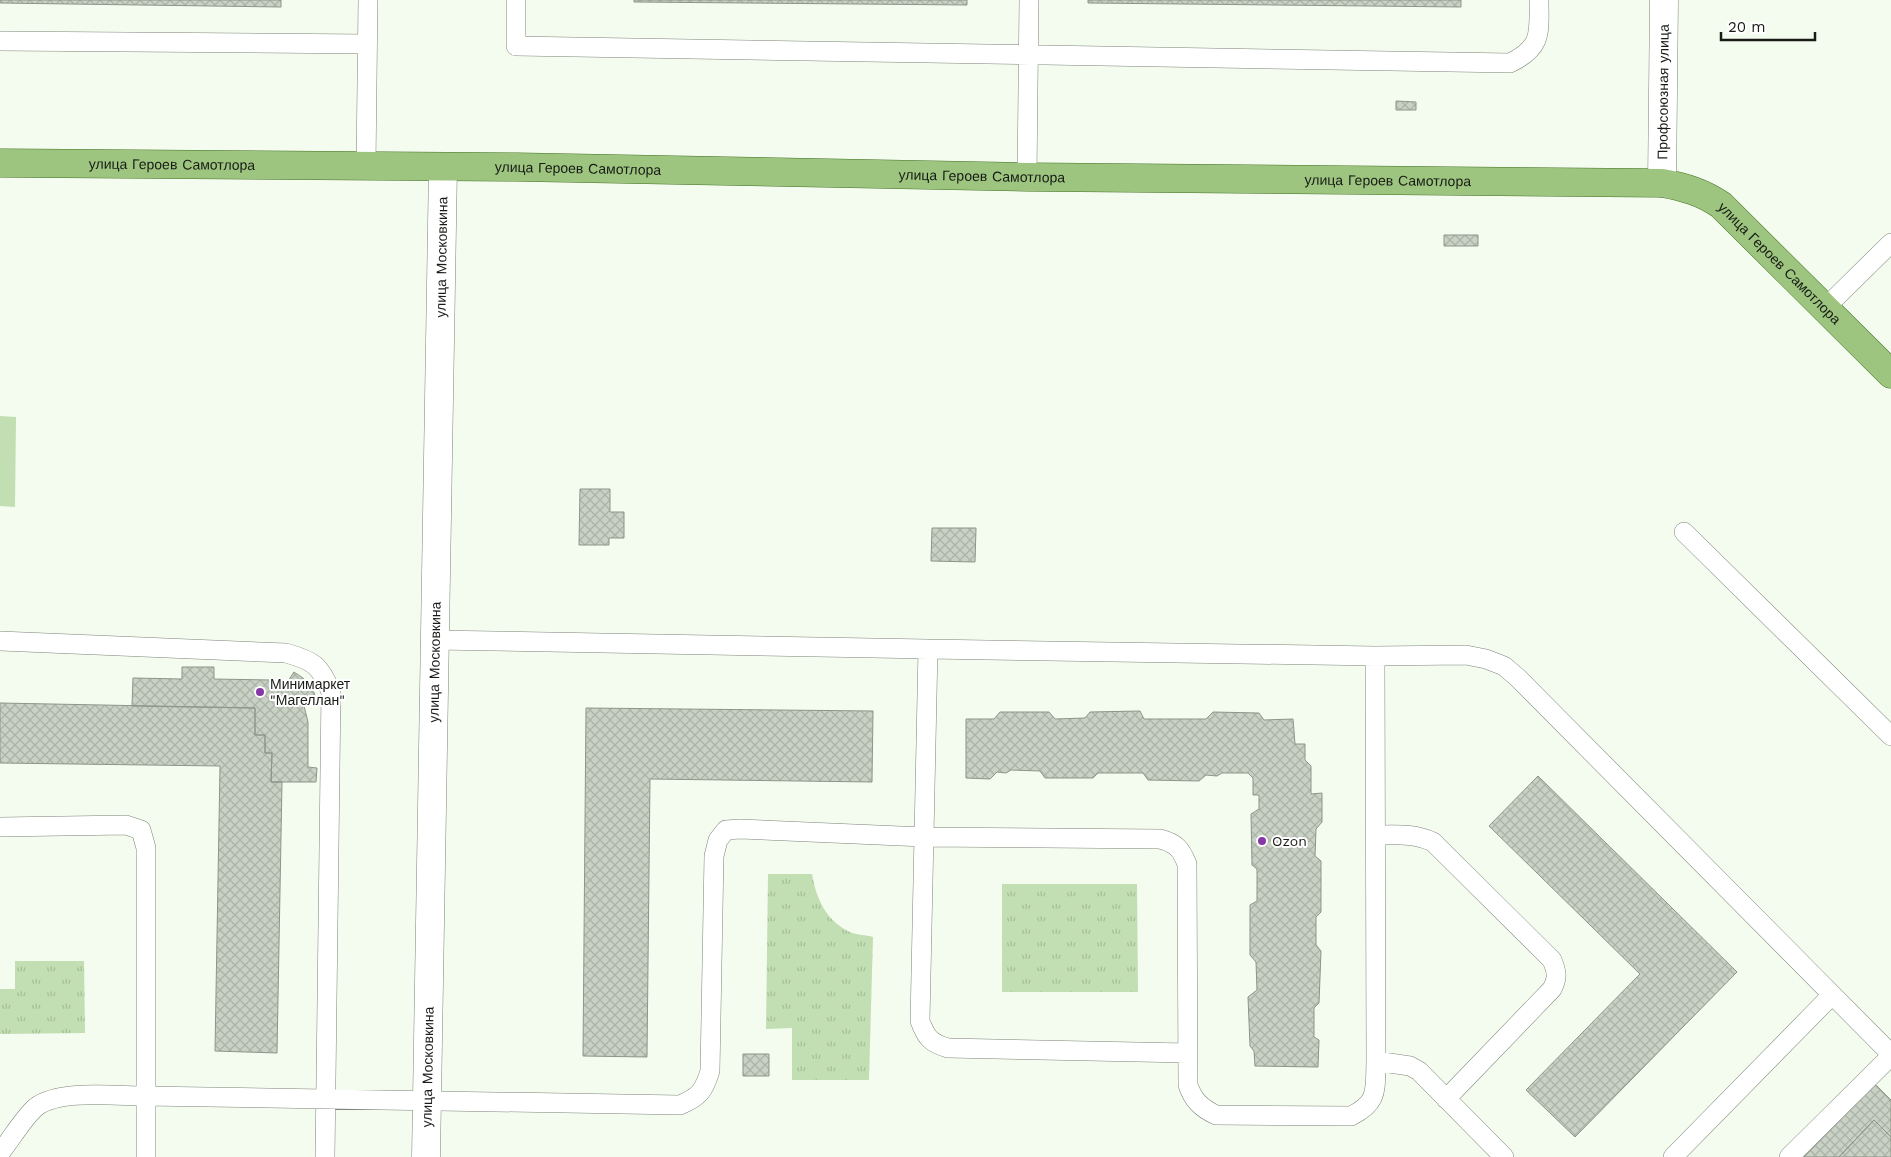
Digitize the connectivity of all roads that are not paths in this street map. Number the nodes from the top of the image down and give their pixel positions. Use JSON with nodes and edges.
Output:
{"nodes":[{"id":1,"x":368,"y":0,"type":"edge"},
{"id":2,"x":516,"y":0,"type":"edge"},
{"id":3,"x":1029,"y":0,"type":"edge"},
{"id":4,"x":1539,"y":0,"type":"edge"},
{"id":5,"x":1664,"y":0,"type":"edge"},
{"id":6,"x":0,"y":41,"type":"edge"},
{"id":7,"x":367,"y":44,"type":"junction"},
{"id":8,"x":1028,"y":55,"type":"junction"},
{"id":9,"x":0,"y":163,"type":"edge"},
{"id":10,"x":366,"y":166,"type":"junction"},
{"id":11,"x":443,"y":167,"type":"junction"},
{"id":12,"x":1027,"y":177,"type":"junction"},
{"id":13,"x":1662,"y":183,"type":"junction"},
{"id":14,"x":1891,"y":243,"type":"edge"},
{"id":15,"x":1825,"y":308,"type":"junction"},
{"id":16,"x":1891,"y":374,"type":"edge"},
{"id":17,"x":1684,"y":532,"type":"dead end"},
{"id":18,"x":435,"y":640,"type":"junction"},
{"id":19,"x":0,"y":642,"type":"edge"},
{"id":20,"x":928,"y":649,"type":"junction"},
{"id":21,"x":1375,"y":656,"type":"junction"},
{"id":22,"x":1891,"y":736,"type":"edge"},
{"id":23,"x":0,"y":827,"type":"edge"},
{"id":24,"x":1376,"y":835,"type":"junction"},
{"id":25,"x":924,"y":837,"type":"junction"},
{"id":26,"x":1832,"y":995,"type":"junction"},
{"id":27,"x":1187,"y":1053,"type":"junction"},
{"id":28,"x":1891,"y":1055,"type":"edge"},
{"id":29,"x":1376,"y":1061,"type":"junction"},
{"id":30,"x":146,"y":1096,"type":"junction"},
{"id":31,"x":1446,"y":1098,"type":"junction"},
{"id":32,"x":325,"y":1099,"type":"junction"},
{"id":33,"x":426,"y":1100,"type":"junction"},
{"id":34,"x":0,"y":1153,"type":"edge"},
{"id":35,"x":146,"y":1157,"type":"edge"},
{"id":36,"x":325,"y":1157,"type":"edge"},
{"id":37,"x":426,"y":1157,"type":"edge"},
{"id":38,"x":1504,"y":1157,"type":"edge"},
{"id":39,"x":1673,"y":1157,"type":"edge"},
{"id":40,"x":1789,"y":1157,"type":"edge"}],
"edges":[{"from":1,"to":7,"type":"lane"},
{"from":2,"to":8,"type":"lane"},
{"from":3,"to":8,"type":"lane"},
{"from":4,"to":8,"type":"lane"},
{"from":5,"to":13,"type":"street","name":"Профсоюзная улица"},
{"from":6,"to":7,"type":"lane"},
{"from":7,"to":10,"type":"lane"},
{"from":8,"to":12,"type":"lane"},
{"from":9,"to":10,"type":"main road","name":"улица Героев Самотлора"},
{"from":10,"to":11,"type":"main road","name":"улица Героев Самотлора"},
{"from":11,"to":12,"type":"main road","name":"улица Героев Самотлора"},
{"from":11,"to":18,"type":"street","name":"улица Московкина"},
{"from":12,"to":13,"type":"main road","name":"улица Героев Самотлора"},
{"from":13,"to":15,"type":"main road","name":"улица Героев Самотлора"},
{"from":14,"to":15,"type":"lane"},
{"from":15,"to":16,"type":"main road","name":"улица Героев Самотлора"},
{"from":17,"to":22,"type":"lane"},
{"from":18,"to":20,"type":"lane"},
{"from":18,"to":33,"type":"street","name":"улица Московкина"},
{"from":19,"to":32,"type":"lane"},
{"from":20,"to":21,"type":"lane"},
{"from":20,"to":25,"type":"lane"},
{"from":21,"to":24,"type":"lane"},
{"from":21,"to":26,"type":"lane"},
{"from":23,"to":30,"type":"lane"},
{"from":24,"to":29,"type":"lane"},
{"from":24,"to":31,"type":"lane"},
{"from":25,"to":27,"type":"lane"},
{"from":25,"to":27,"type":"lane"},
{"from":25,"to":33,"type":"lane"},
{"from":26,"to":28,"type":"lane"},
{"from":26,"to":39,"type":"lane"},
{"from":27,"to":29,"type":"lane"},
{"from":28,"to":40,"type":"lane"},
{"from":29,"to":31,"type":"lane"},
{"from":30,"to":32,"type":"lane"},
{"from":30,"to":34,"type":"lane"},
{"from":30,"to":35,"type":"lane"},
{"from":31,"to":38,"type":"lane"},
{"from":32,"to":33,"type":"lane"},
{"from":32,"to":36,"type":"lane"},
{"from":33,"to":37,"type":"street","name":"улица Московкина"}]}
